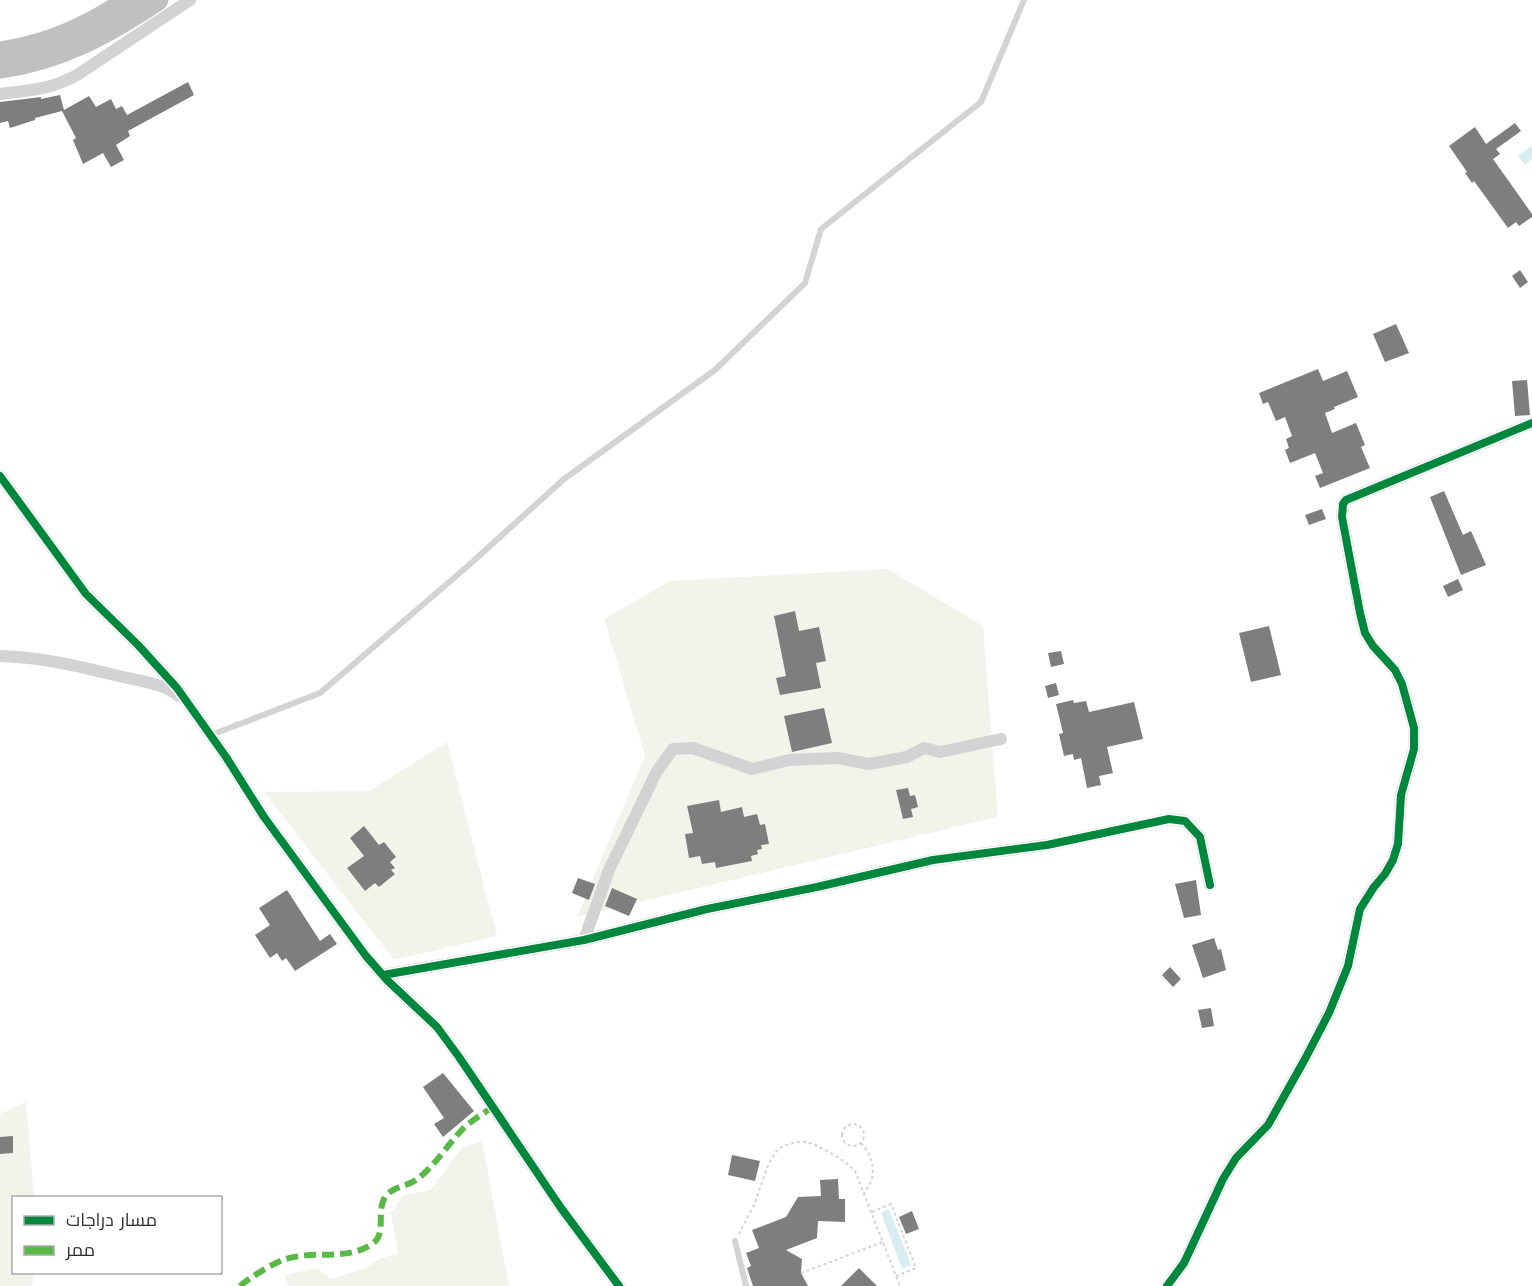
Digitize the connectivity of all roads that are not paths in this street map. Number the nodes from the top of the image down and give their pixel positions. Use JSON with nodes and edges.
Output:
{"nodes":[{"id":1,"x":128,"y":0,"type":"edge"},
{"id":2,"x":158,"y":0,"type":"edge"},
{"id":3,"x":190,"y":0,"type":"edge"},
{"id":4,"x":1024,"y":0,"type":"edge"},
{"id":5,"x":0,"y":52,"type":"edge"},
{"id":6,"x":0,"y":68,"type":"edge"},
{"id":7,"x":0,"y":94,"type":"edge"},
{"id":8,"x":1532,"y":423,"type":"edge"},
{"id":9,"x":0,"y":476,"type":"edge"},
{"id":10,"x":0,"y":656,"type":"edge"},
{"id":11,"x":191,"y":707,"type":"junction"},
{"id":12,"x":210,"y":735,"type":"junction"},
{"id":13,"x":1000,"y":739,"type":"dead end"},
{"id":14,"x":1210,"y":885,"type":"dead end"},
{"id":15,"x":584,"y":940,"type":"junction"},
{"id":16,"x":383,"y":975,"type":"junction"},
{"id":17,"x":735,"y":1241,"type":"road end"},
{"id":18,"x":619,"y":1286,"type":"edge"},
{"id":19,"x":746,"y":1286,"type":"edge"},
{"id":20,"x":1167,"y":1286,"type":"edge"}],
"edges":[{"from":1,"to":5,"type":"highway"},
{"from":2,"to":6,"type":"highway"},
{"from":3,"to":7,"type":"street"},
{"from":4,"to":12,"type":"lane"},
{"from":8,"to":20,"type":"street"},
{"from":9,"to":11,"type":"street"},
{"from":10,"to":11,"type":"street"},
{"from":11,"to":12,"type":"street"},
{"from":12,"to":16,"type":"street"},
{"from":13,"to":15,"type":"street"},
{"from":14,"to":15,"type":"street"},
{"from":15,"to":16,"type":"street"},
{"from":16,"to":18,"type":"street"},
{"from":17,"to":19,"type":"lane"}]}
